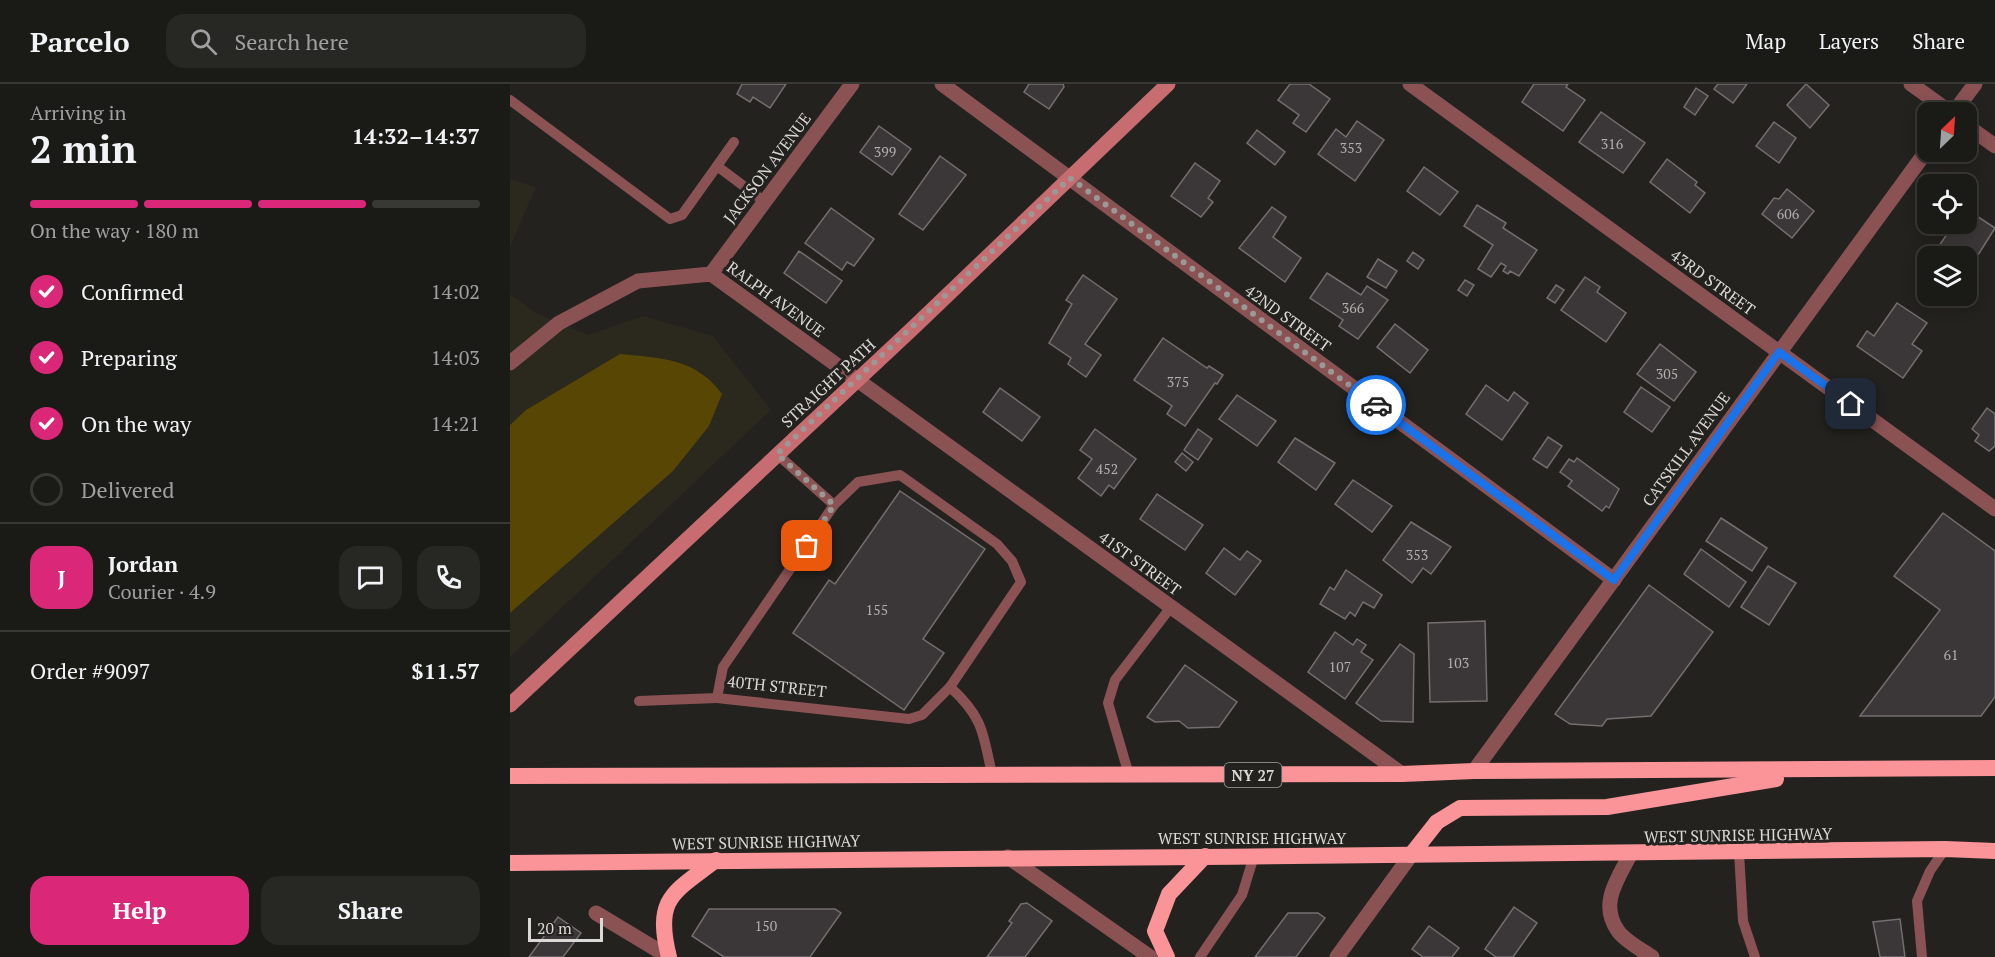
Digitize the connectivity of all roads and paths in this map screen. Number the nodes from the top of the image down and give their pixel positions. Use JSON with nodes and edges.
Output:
{"nodes":[{"id":1,"x":852,"y":84,"type":"edge"},
{"id":2,"x":942,"y":84,"type":"edge"},
{"id":3,"x":1168,"y":84,"type":"edge"},
{"id":4,"x":1410,"y":84,"type":"edge"},
{"id":5,"x":1911,"y":84,"type":"edge"},
{"id":6,"x":1975,"y":84,"type":"edge"},
{"id":7,"x":510,"y":100,"type":"edge"},
{"id":8,"x":1937,"y":102,"type":"edge"},
{"id":9,"x":1960,"y":102,"type":"edge"},
{"id":10,"x":1977,"y":133,"type":"edge"},
{"id":11,"x":734,"y":142,"type":"dead end"},
{"id":12,"x":1995,"y":146,"type":"edge"},
{"id":13,"x":1918,"y":162,"type":"edge"},
{"id":14,"x":717,"y":166,"type":"junction"},
{"id":15,"x":1070,"y":178,"type":"junction"},
{"id":16,"x":765,"y":201,"type":"junction"},
{"id":17,"x":711,"y":274,"type":"junction"},
{"id":18,"x":1779,"y":352,"type":"junction"},
{"id":19,"x":510,"y":363,"type":"edge"},
{"id":20,"x":857,"y":380,"type":"junction"},
{"id":21,"x":777,"y":454,"type":"junction"},
{"id":22,"x":834,"y":505,"type":"junction"},
{"id":23,"x":1995,"y":509,"type":"edge"},
{"id":24,"x":1614,"y":580,"type":"junction"},
{"id":25,"x":1172,"y":608,"type":"junction"},
{"id":26,"x":950,"y":687,"type":"junction"},
{"id":27,"x":717,"y":698,"type":"junction"},
{"id":28,"x":639,"y":701,"type":"dead end"},
{"id":29,"x":510,"y":705,"type":"edge"},
{"id":30,"x":1995,"y":768,"type":"edge"},
{"id":31,"x":1474,"y":771,"type":"junction"},
{"id":32,"x":1824,"y":771,"type":"junction"},
{"id":33,"x":1402,"y":774,"type":"junction"},
{"id":34,"x":992,"y":775,"type":"junction"},
{"id":35,"x":1129,"y":775,"type":"junction"},
{"id":36,"x":510,"y":776,"type":"edge"},
{"id":37,"x":1945,"y":849,"type":"junction"},
{"id":38,"x":1995,"y":851,"type":"edge"},
{"id":39,"x":1739,"y":852,"type":"junction"},
{"id":40,"x":1411,"y":855,"type":"junction"},
{"id":41,"x":1630,"y":855,"type":"junction"},
{"id":42,"x":1205,"y":856,"type":"junction"},
{"id":43,"x":1254,"y":856,"type":"junction"},
{"id":44,"x":1008,"y":857,"type":"junction"},
{"id":45,"x":716,"y":860,"type":"junction"},
{"id":46,"x":510,"y":863,"type":"edge"},
{"id":47,"x":596,"y":914,"type":"dead end"},
{"id":48,"x":669,"y":957,"type":"edge"},
{"id":49,"x":1150,"y":957,"type":"edge"},
{"id":50,"x":1167,"y":957,"type":"edge"},
{"id":51,"x":1200,"y":957,"type":"edge"},
{"id":52,"x":1336,"y":957,"type":"edge"},
{"id":53,"x":1652,"y":957,"type":"edge"},
{"id":54,"x":1755,"y":957,"type":"edge"},
{"id":55,"x":1922,"y":957,"type":"edge"}],
"edges":[{"from":1,"to":16,"type":"street","name":"JACKSON AVENUE"},
{"from":2,"to":15,"type":"street","name":"42ND STREET"},
{"from":3,"to":15,"type":"main road","name":"STRAIGHT PATH"},
{"from":4,"to":18,"type":"street","name":"43RD STREET"},
{"from":5,"to":8,"type":"street"},
{"from":6,"to":9,"type":"street"},
{"from":7,"to":14,"type":"lane"},
{"from":10,"to":12,"type":"street"},
{"from":11,"to":14,"type":"lane"},
{"from":13,"to":18,"type":"street","name":"CATSKILL AVENUE"},
{"from":14,"to":16,"type":"lane"},
{"from":15,"to":20,"type":"main road","name":"STRAIGHT PATH"},
{"from":15,"to":24,"type":"street","name":"42ND STREET"},
{"from":16,"to":17,"type":"street","name":"JACKSON AVENUE"},
{"from":17,"to":19,"type":"street","name":"RALPH AVENUE"},
{"from":17,"to":20,"type":"street","name":"RALPH AVENUE"},
{"from":18,"to":23,"type":"street","name":"43RD STREET"},
{"from":18,"to":24,"type":"street","name":"CATSKILL AVENUE"},
{"from":20,"to":21,"type":"main road","name":"STRAIGHT PATH"},
{"from":20,"to":25,"type":"street","name":"41ST STREET"},
{"from":21,"to":22,"type":"lane"},
{"from":21,"to":29,"type":"main road","name":"STRAIGHT PATH"},
{"from":22,"to":26,"type":"lane","name":"40TH STREET"},
{"from":22,"to":27,"type":"lane","name":"40TH STREET"},
{"from":24,"to":31,"type":"street","name":"CATSKILL AVENUE"},
{"from":25,"to":33,"type":"street","name":"41ST STREET"},
{"from":25,"to":35,"type":"lane"},
{"from":26,"to":27,"type":"lane","name":"40TH STREET"},
{"from":26,"to":34,"type":"lane"},
{"from":27,"to":28,"type":"lane"},
{"from":30,"to":32,"type":"highway","number":"NY 27"},
{"from":31,"to":32,"type":"highway","number":"NY 27"},
{"from":31,"to":33,"type":"highway","number":"NY 27"},
{"from":32,"to":40,"type":"highway"},
{"from":33,"to":35,"type":"highway","number":"NY 27"},
{"from":34,"to":35,"type":"highway","number":"NY 27"},
{"from":34,"to":36,"type":"highway","number":"NY 27"},
{"from":37,"to":38,"type":"highway","name":"WEST SUNRISE HIGHWAY"},
{"from":37,"to":39,"type":"highway","name":"WEST SUNRISE HIGHWAY"},
{"from":37,"to":55,"type":"lane"},
{"from":39,"to":41,"type":"highway","name":"WEST SUNRISE HIGHWAY"},
{"from":39,"to":54,"type":"lane"},
{"from":40,"to":41,"type":"highway","name":"WEST SUNRISE HIGHWAY"},
{"from":40,"to":43,"type":"highway","name":"WEST SUNRISE HIGHWAY"},
{"from":40,"to":52,"type":"street"},
{"from":41,"to":53,"type":"street"},
{"from":42,"to":43,"type":"highway","name":"WEST SUNRISE HIGHWAY"},
{"from":42,"to":44,"type":"highway","name":"WEST SUNRISE HIGHWAY"},
{"from":42,"to":50,"type":"highway"},
{"from":43,"to":51,"type":"lane"},
{"from":44,"to":45,"type":"highway","name":"WEST SUNRISE HIGHWAY"},
{"from":44,"to":49,"type":"street"},
{"from":45,"to":46,"type":"highway","name":"WEST SUNRISE HIGHWAY"},
{"from":45,"to":48,"type":"highway"},
{"from":47,"to":48,"type":"street"}]}
